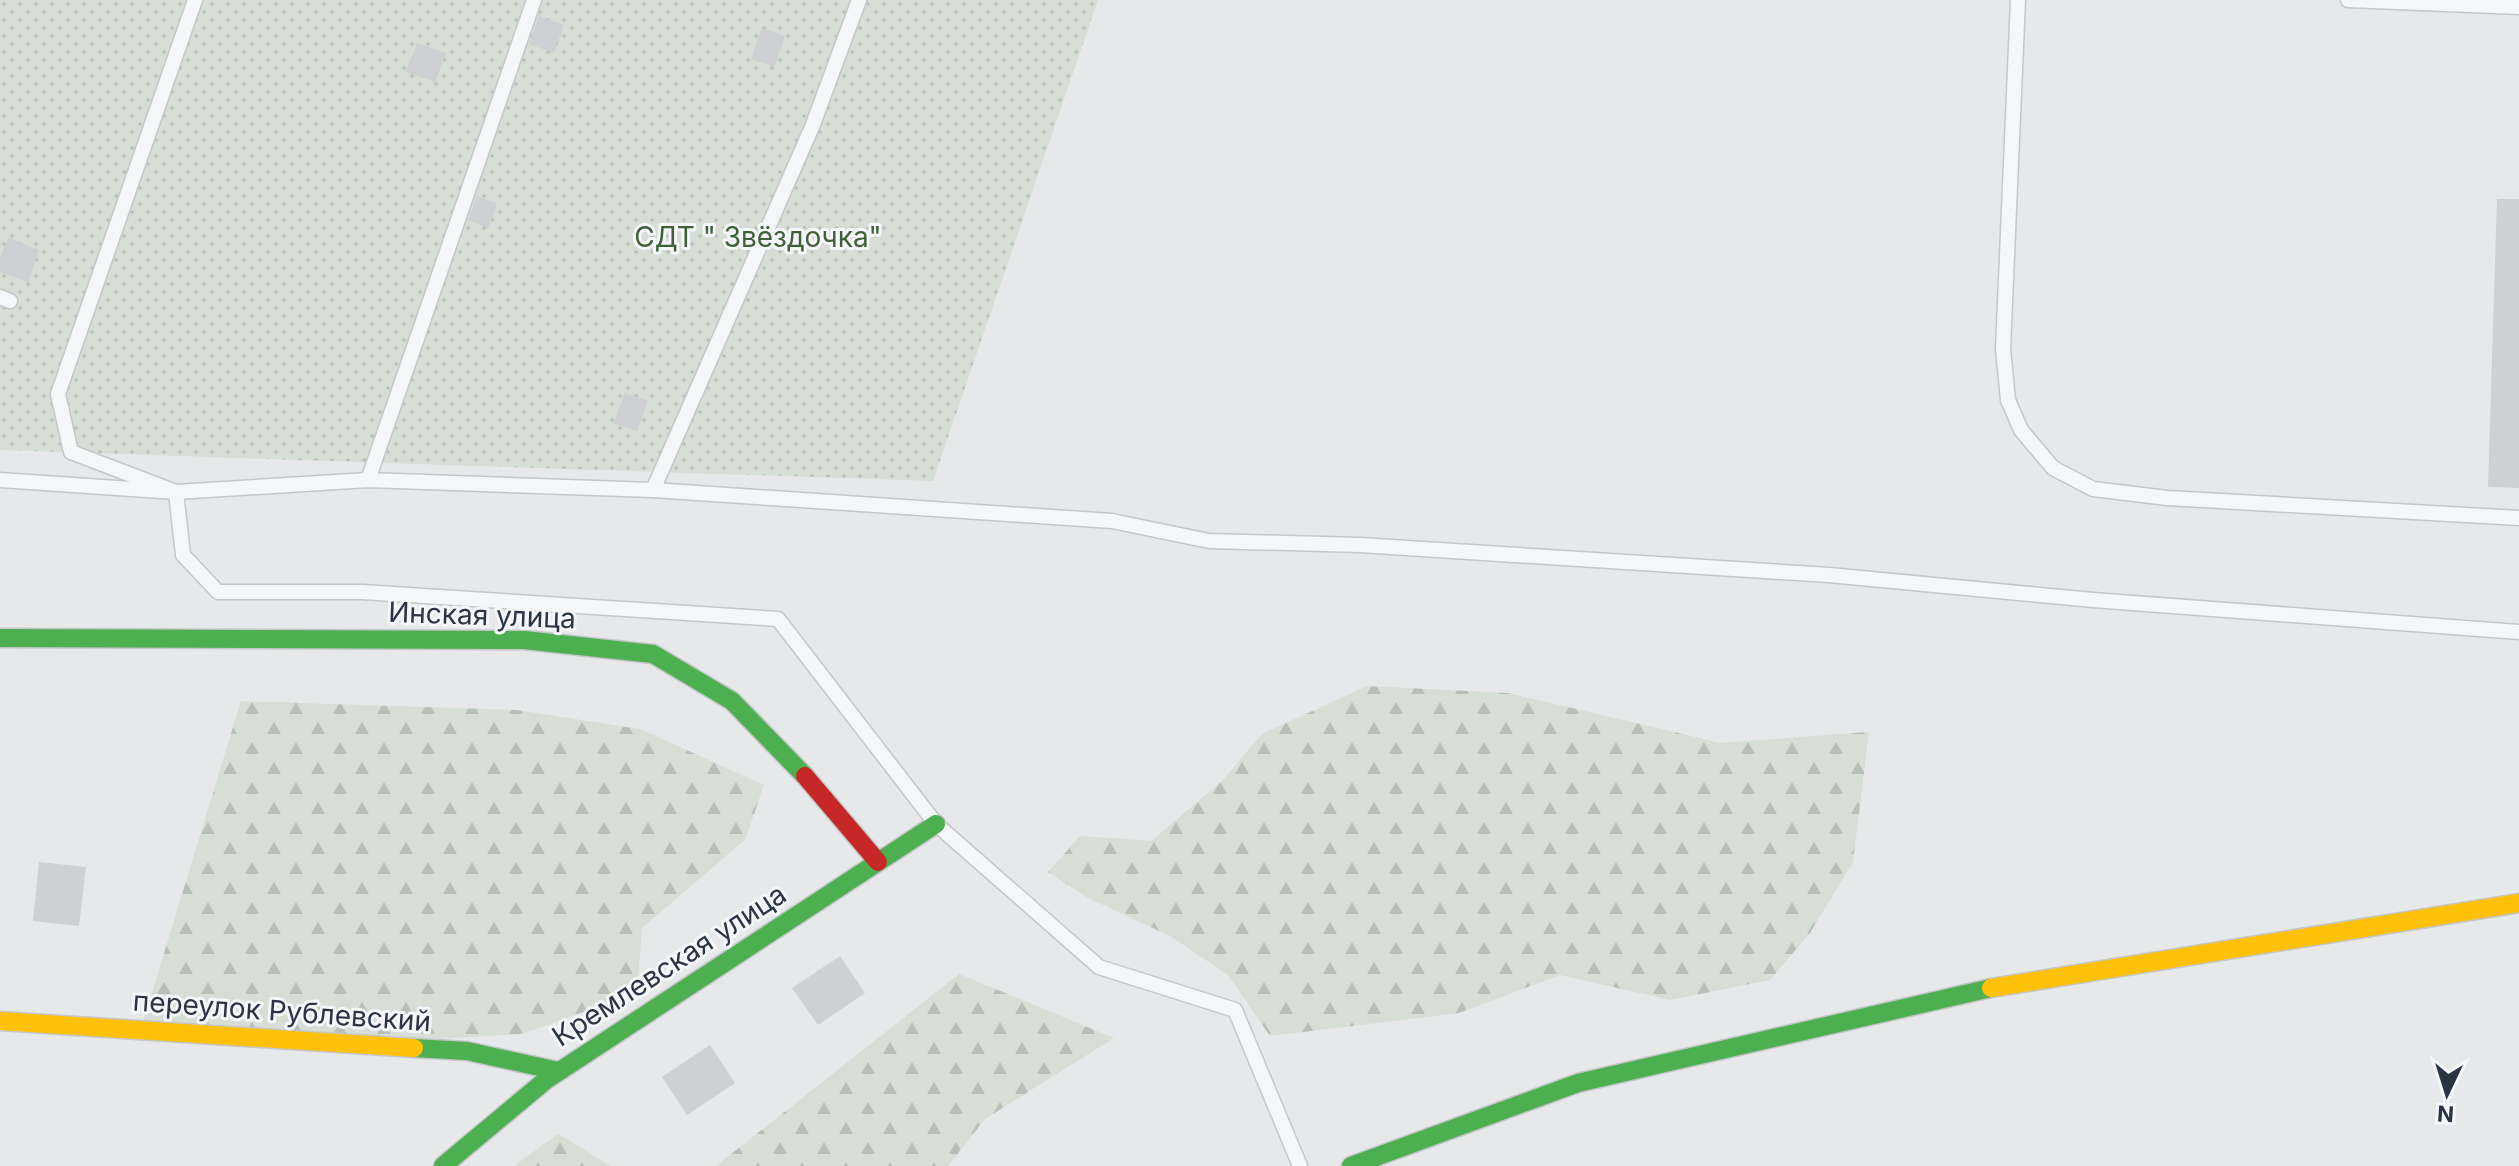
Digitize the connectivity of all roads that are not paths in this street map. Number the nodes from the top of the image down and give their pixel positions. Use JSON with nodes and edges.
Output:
{"nodes":[{"id":1,"x":195,"y":0,"type":"edge"},
{"id":2,"x":534,"y":0,"type":"edge"},
{"id":3,"x":859,"y":0,"type":"edge"},
{"id":4,"x":2018,"y":0,"type":"edge"},
{"id":5,"x":2348,"y":0,"type":"edge"},
{"id":6,"x":2519,"y":7,"type":"edge"},
{"id":7,"x":0,"y":480,"type":"edge"},
{"id":8,"x":368,"y":480,"type":"junction"},
{"id":9,"x":653,"y":490,"type":"junction"},
{"id":10,"x":176,"y":492,"type":"junction"},
{"id":11,"x":2519,"y":518,"type":"edge"},
{"id":12,"x":2519,"y":632,"type":"edge"},
{"id":13,"x":0,"y":638,"type":"edge"},
{"id":14,"x":936,"y":824,"type":"junction"},
{"id":15,"x":878,"y":862,"type":"junction"},
{"id":16,"x":2519,"y":903,"type":"edge"},
{"id":17,"x":0,"y":1021,"type":"edge"},
{"id":18,"x":558,"y":1071,"type":"junction"},
{"id":19,"x":443,"y":1166,"type":"edge"},
{"id":20,"x":1300,"y":1166,"type":"edge"},
{"id":21,"x":1351,"y":1166,"type":"edge"}],
"edges":[{"from":1,"to":10,"type":"lane"},
{"from":2,"to":8,"type":"lane"},
{"from":3,"to":9,"type":"lane"},
{"from":4,"to":11,"type":"lane"},
{"from":5,"to":6,"type":"lane"},
{"from":7,"to":10,"type":"lane"},
{"from":8,"to":9,"type":"lane"},
{"from":8,"to":10,"type":"lane"},
{"from":9,"to":12,"type":"lane"},
{"from":10,"to":14,"type":"lane"},
{"from":13,"to":15,"type":"street","name":"Инская улица"},
{"from":14,"to":15,"type":"street","name":"Кремлевская улица"},
{"from":14,"to":20,"type":"lane"},
{"from":15,"to":18,"type":"street","name":"Кремлевская улица"},
{"from":16,"to":21,"type":"street"},
{"from":17,"to":18,"type":"street","name":"переулок Рублевский"},
{"from":18,"to":19,"type":"street","name":"Кремлевская улица"}]}
